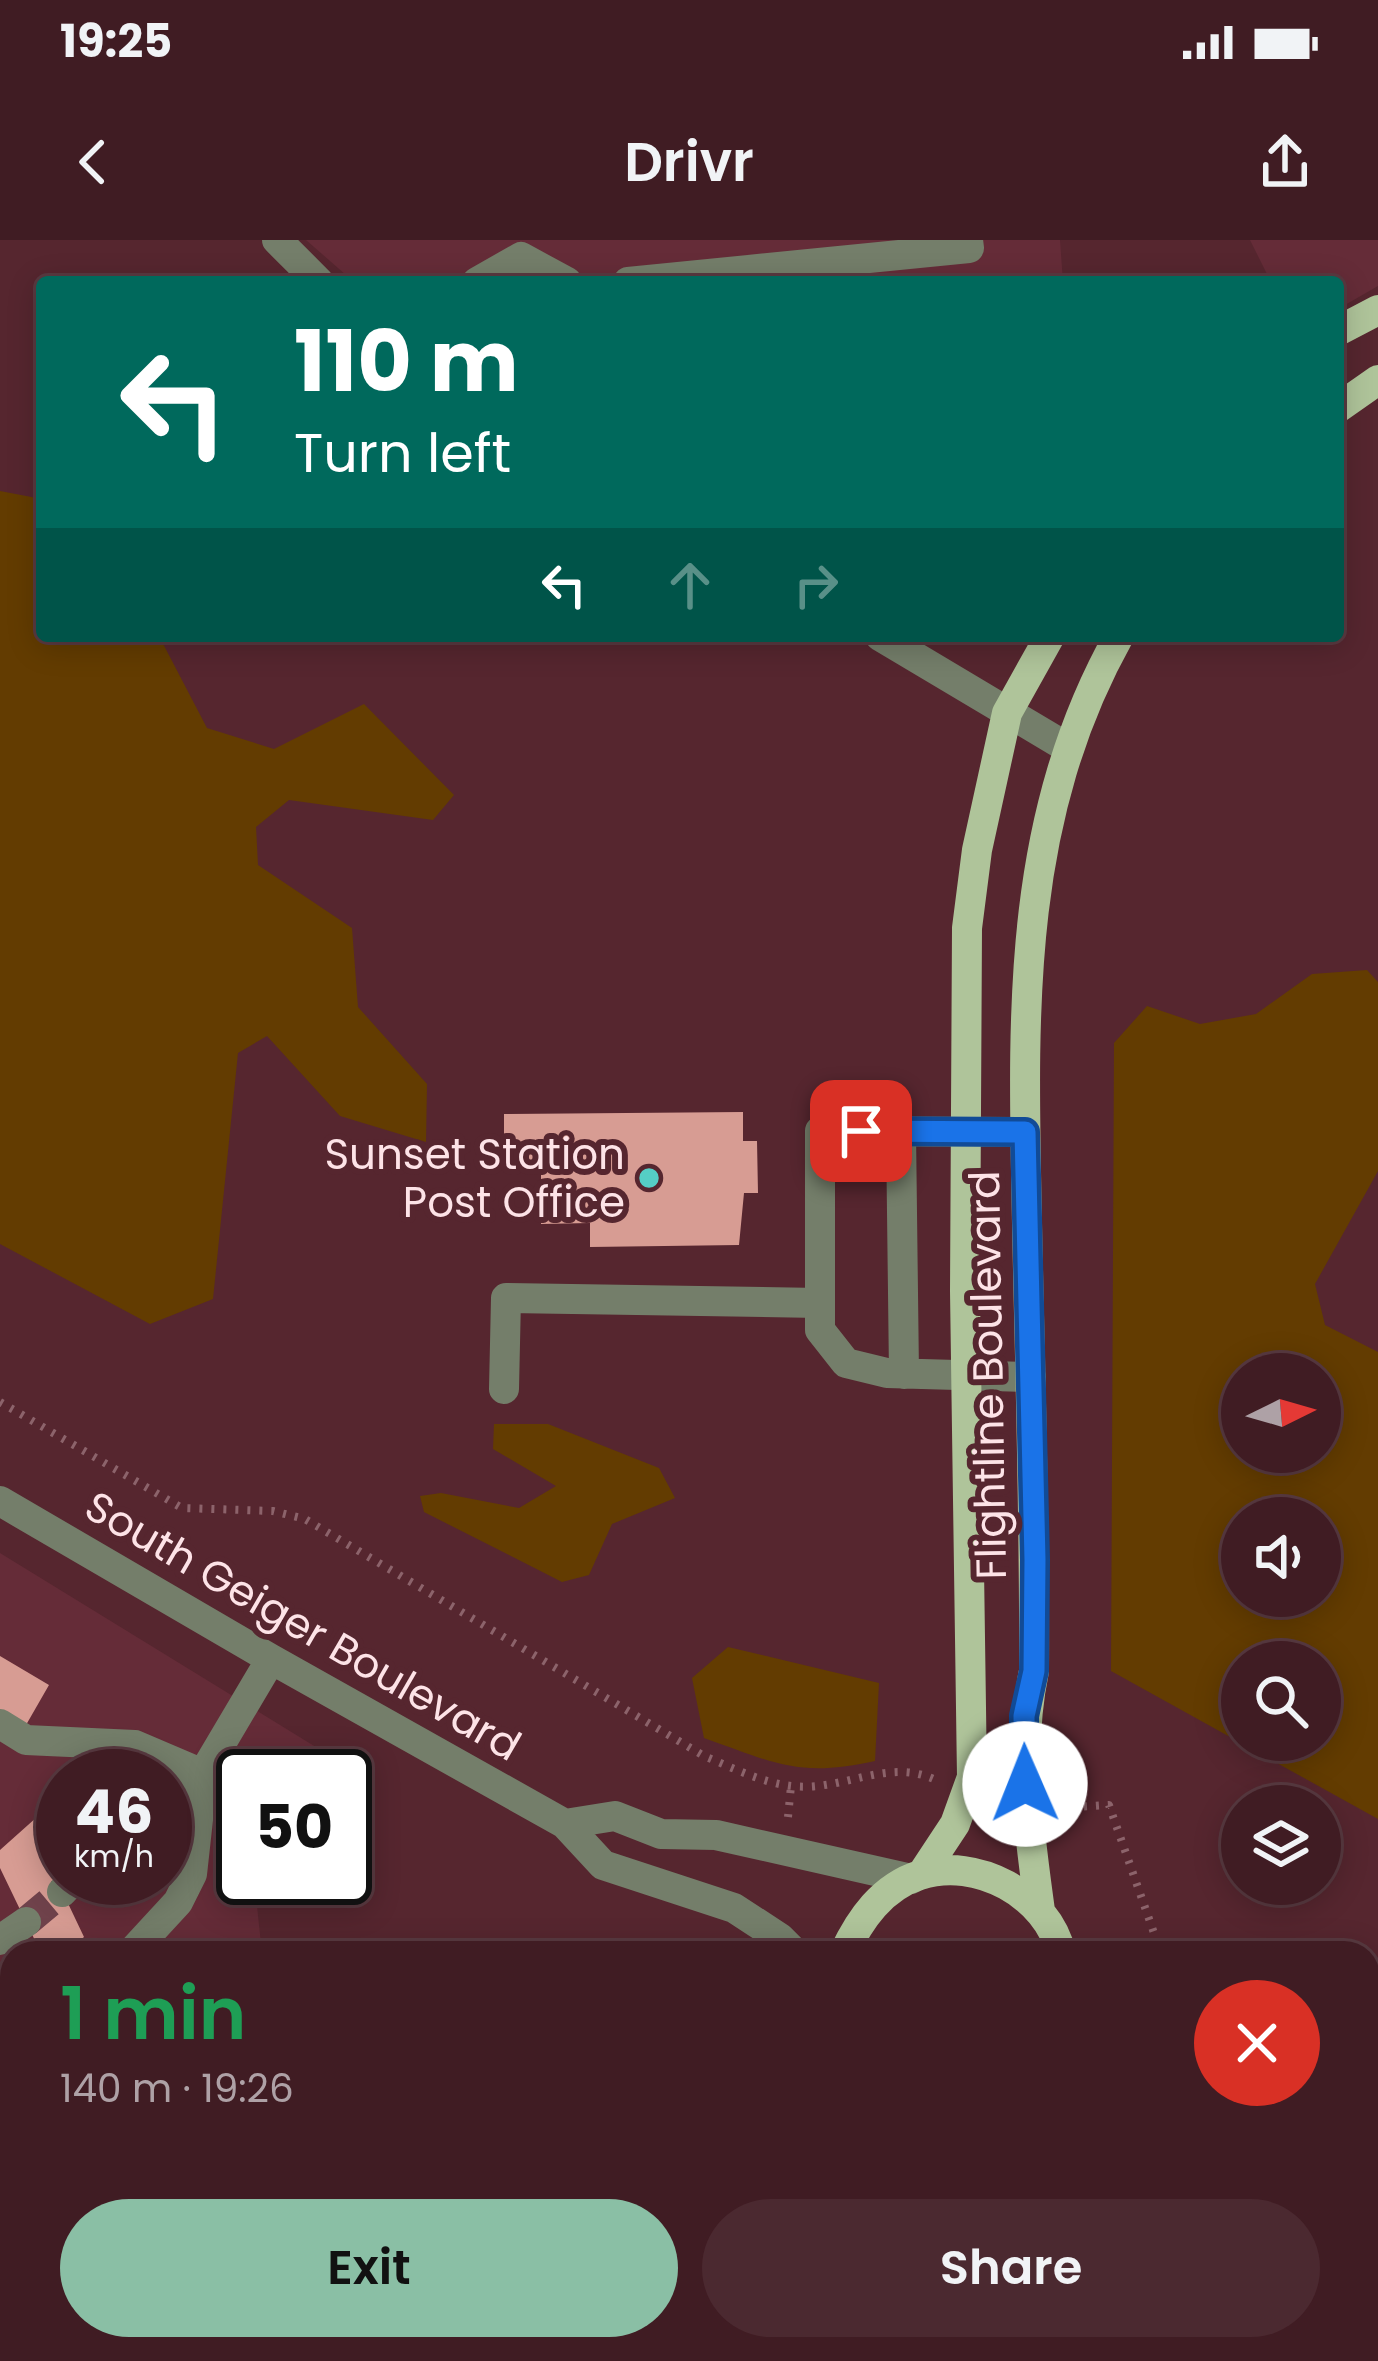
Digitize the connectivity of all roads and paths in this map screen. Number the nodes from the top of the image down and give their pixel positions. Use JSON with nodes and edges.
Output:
{"nodes":[{"id":1,"x":277,"y":240,"type":"edge"},
{"id":2,"x":968,"y":240,"type":"edge"},
{"id":3,"x":514,"y":248,"type":"edge"},
{"id":4,"x":311,"y":276,"type":"edge"},
{"id":5,"x":484,"y":276,"type":"edge"},
{"id":6,"x":558,"y":276,"type":"edge"},
{"id":7,"x":688,"y":276,"type":"edge"},
{"id":8,"x":1378,"y":310,"type":"edge"},
{"id":9,"x":1344,"y":328,"type":"edge"},
{"id":10,"x":1378,"y":380,"type":"edge"},
{"id":11,"x":1344,"y":404,"type":"edge"},
{"id":12,"x":890,"y":642,"type":"edge"},
{"id":13,"x":1047,"y":642,"type":"edge"},
{"id":14,"x":1116,"y":642,"type":"edge"},
{"id":15,"x":1007,"y":713,"type":"junction"},
{"id":16,"x":1068,"y":748,"type":"junction"},
{"id":17,"x":901,"y":1131,"type":"junction"},
{"id":18,"x":966,"y":1131,"type":"junction"},
{"id":19,"x":1025,"y":1132,"type":"junction"},
{"id":20,"x":820,"y":1303,"type":"junction"},
{"id":21,"x":904,"y":1374,"type":"junction"},
{"id":22,"x":967,"y":1377,"type":"junction"},
{"id":23,"x":1030,"y":1377,"type":"junction"},
{"id":24,"x":504,"y":1389,"type":"dead end"},
{"id":25,"x":0,"y":1402,"type":"edge"},
{"id":26,"x":0,"y":1501,"type":"edge"},
{"id":27,"x":271,"y":1659,"type":"junction"},
{"id":28,"x":0,"y":1724,"type":"edge"},
{"id":29,"x":202,"y":1774,"type":"junction"},
{"id":30,"x":192,"y":1778,"type":"edge"},
{"id":31,"x":966,"y":1794,"type":"junction"},
{"id":32,"x":1026,"y":1810,"type":"junction"},
{"id":33,"x":565,"y":1824,"type":"junction"},
{"id":34,"x":916,"y":1876,"type":"junction"},
{"id":35,"x":1040,"y":1911,"type":"junction"},
{"id":36,"x":142,"y":1941,"type":"edge"},
{"id":37,"x":783,"y":1941,"type":"edge"},
{"id":38,"x":849,"y":1941,"type":"edge"},
{"id":39,"x":1055,"y":1941,"type":"edge"},
{"id":40,"x":1157,"y":1941,"type":"edge"}],
"edges":[{"from":1,"to":4,"type":"street"},
{"from":2,"to":7,"type":"street"},
{"from":3,"to":5,"type":"street"},
{"from":3,"to":6,"type":"street"},
{"from":8,"to":9,"type":"main road"},
{"from":10,"to":11,"type":"main road"},
{"from":12,"to":15,"type":"street"},
{"from":13,"to":15,"type":"main road","name":"Flightline Boulevard"},
{"from":14,"to":16,"type":"main road","name":"Flightline Boulevard"},
{"from":15,"to":16,"type":"street"},
{"from":15,"to":18,"type":"main road","name":"Flightline Boulevard"},
{"from":16,"to":19,"type":"main road","name":"Flightline Boulevard"},
{"from":17,"to":18,"type":"street"},
{"from":17,"to":20,"type":"street"},
{"from":17,"to":21,"type":"street"},
{"from":18,"to":19,"type":"street"},
{"from":18,"to":22,"type":"main road","name":"Flightline Boulevard"},
{"from":19,"to":23,"type":"main road","name":"Flightline Boulevard"},
{"from":20,"to":21,"type":"street"},
{"from":20,"to":24,"type":"street"},
{"from":21,"to":22,"type":"street"},
{"from":22,"to":23,"type":"street"},
{"from":22,"to":31,"type":"main road","name":"Flightline Boulevard"},
{"from":23,"to":32,"type":"main road","name":"Flightline Boulevard"},
{"from":25,"to":31,"type":"path"},
{"from":26,"to":27,"type":"street","name":"South Geiger Boulevard"},
{"from":27,"to":29,"type":"street"},
{"from":27,"to":33,"type":"street","name":"South Geiger Boulevard"},
{"from":28,"to":29,"type":"street"},
{"from":29,"to":30,"type":"street"},
{"from":29,"to":36,"type":"street"},
{"from":31,"to":34,"type":"main road","name":"Flightline Boulevard"},
{"from":32,"to":35,"type":"main road","name":"Flightline Boulevard"},
{"from":32,"to":40,"type":"path"},
{"from":33,"to":34,"type":"street"},
{"from":33,"to":37,"type":"street","name":"South Geiger Boulevard"},
{"from":34,"to":35,"type":"main road"},
{"from":34,"to":38,"type":"main road","name":"Flightline Boulevard"},
{"from":35,"to":39,"type":"main road"}]}
